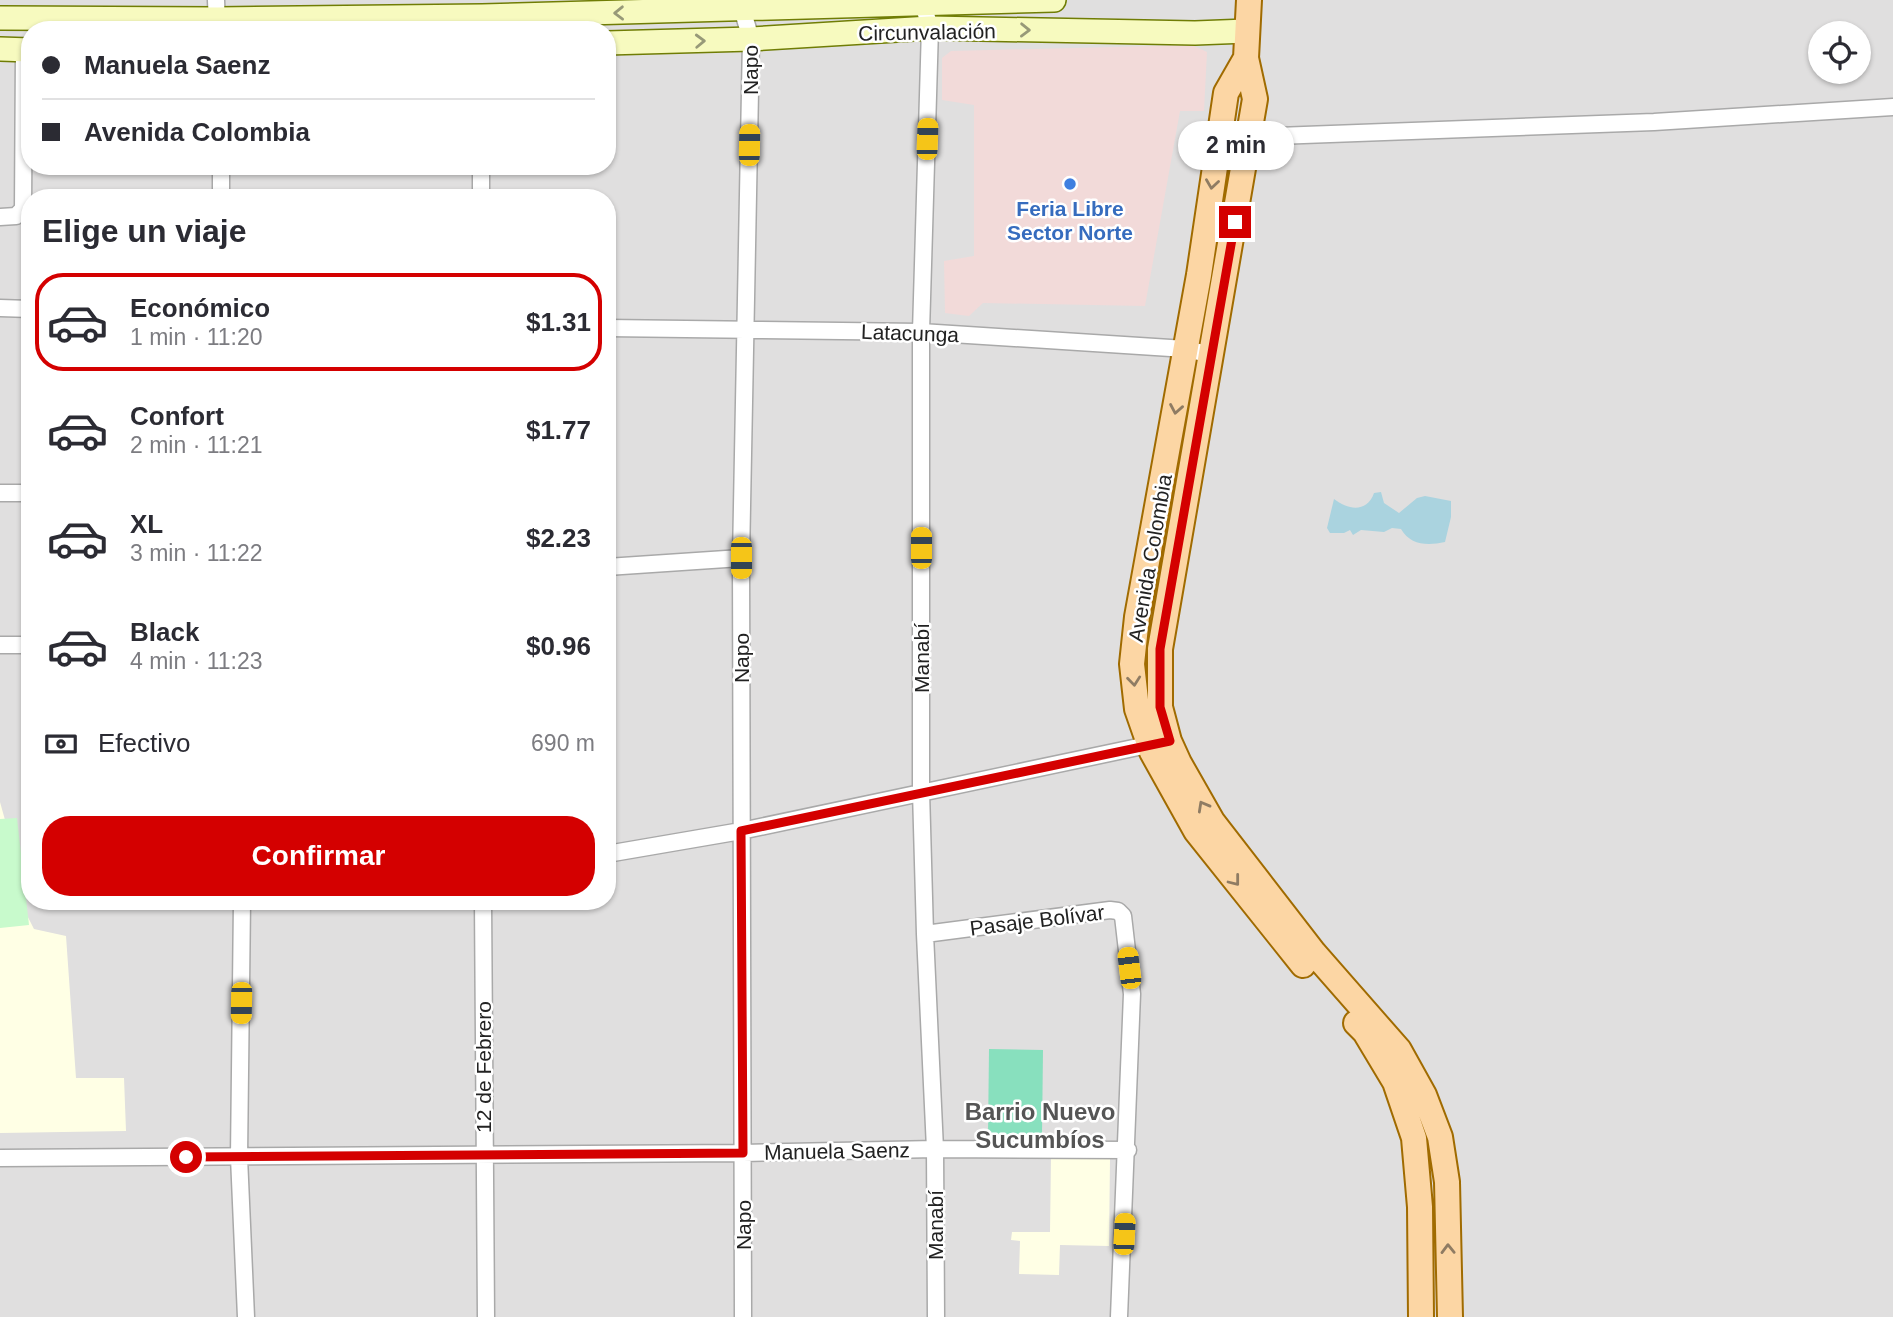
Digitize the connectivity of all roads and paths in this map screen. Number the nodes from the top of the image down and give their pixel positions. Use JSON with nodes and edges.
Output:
{"nodes":[{"id":1,"x":1054,"y":0,"type":"edge"},
{"id":2,"x":1249,"y":0,"type":"edge"},
{"id":3,"x":922,"y":2,"type":"edge"},
{"id":4,"x":741,"y":5,"type":"edge"},
{"id":5,"x":30,"y":9,"type":"edge"},
{"id":6,"x":217,"y":16,"type":"edge"},
{"id":7,"x":0,"y":18,"type":"edge"},
{"id":8,"x":406,"y":21,"type":"edge"},
{"id":9,"x":511,"y":21,"type":"edge"},
{"id":10,"x":930,"y":28,"type":"junction"},
{"id":11,"x":1247,"y":31,"type":"junction"},
{"id":12,"x":751,"y":39,"type":"junction"},
{"id":13,"x":616,"y":43,"type":"edge"},
{"id":14,"x":0,"y":49,"type":"edge"},
{"id":15,"x":21,"y":50,"type":"edge"},
{"id":16,"x":1246,"y":58,"type":"junction"},
{"id":17,"x":1893,"y":107,"type":"edge"},
{"id":18,"x":1219,"y":136,"type":"junction"},
{"id":19,"x":1249,"y":137,"type":"junction"},
{"id":20,"x":21,"y":211,"type":"edge"},
{"id":21,"x":0,"y":217,"type":"edge"},
{"id":22,"x":0,"y":308,"type":"edge"},
{"id":23,"x":21,"y":309,"type":"edge"},
{"id":24,"x":616,"y":328,"type":"edge"},
{"id":25,"x":745,"y":330,"type":"junction"},
{"id":26,"x":921,"y":332,"type":"junction"},
{"id":27,"x":1186,"y":349,"type":"junction"},
{"id":28,"x":1212,"y":355,"type":"junction"},
{"id":29,"x":21,"y":493,"type":"edge"},
{"id":30,"x":0,"y":494,"type":"edge"},
{"id":31,"x":741,"y":558,"type":"junction"},
{"id":32,"x":616,"y":567,"type":"edge"},
{"id":33,"x":0,"y":645,"type":"edge"},
{"id":34,"x":21,"y":645,"type":"edge"},
{"id":35,"x":1159,"y":742,"type":"junction"},
{"id":36,"x":922,"y":791,"type":"junction"},
{"id":37,"x":741,"y":831,"type":"junction"},
{"id":38,"x":616,"y":852,"type":"edge"},
{"id":39,"x":242,"y":910,"type":"edge"},
{"id":40,"x":483,"y":910,"type":"edge"},
{"id":41,"x":925,"y":934,"type":"junction"},
{"id":42,"x":935,"y":1149,"type":"junction"},
{"id":43,"x":1128,"y":1150,"type":"junction"},
{"id":44,"x":743,"y":1153,"type":"junction"},
{"id":45,"x":484,"y":1154,"type":"junction"},
{"id":46,"x":239,"y":1157,"type":"junction"},
{"id":47,"x":0,"y":1158,"type":"edge"},
{"id":48,"x":246,"y":1317,"type":"edge"},
{"id":49,"x":486,"y":1317,"type":"edge"},
{"id":50,"x":743,"y":1317,"type":"edge"},
{"id":51,"x":936,"y":1317,"type":"edge"},
{"id":52,"x":1119,"y":1317,"type":"edge"},
{"id":53,"x":1421,"y":1317,"type":"edge"},
{"id":54,"x":1450,"y":1317,"type":"edge"}],
"edges":[{"from":1,"to":3,"type":"main road","name":"Circunvalación"},
{"from":2,"to":11,"type":"main road","name":"Avenida Colombia"},
{"from":3,"to":4,"type":"main road","name":"Circunvalación"},
{"from":3,"to":10,"type":"street","name":"Manabí"},
{"from":4,"to":9,"type":"main road","name":"Circunvalación","one_way":true},
{"from":4,"to":12,"type":"street","name":"Napo"},
{"from":5,"to":6,"type":"main road","name":"Circunvalación"},
{"from":5,"to":7,"type":"main road","name":"Circunvalación"},
{"from":6,"to":8,"type":"main road","name":"Circunvalación"},
{"from":10,"to":11,"type":"main road","name":"Circunvalación","one_way":true},
{"from":10,"to":12,"type":"main road","name":"Circunvalación"},
{"from":10,"to":26,"type":"street","name":"Manabí"},
{"from":11,"to":16,"type":"main road","name":"Avenida Colombia"},
{"from":13,"to":12,"type":"main road","name":"Circunvalación","one_way":true},
{"from":12,"to":25,"type":"street","name":"Napo"},
{"from":14,"to":15,"type":"main road"},
{"from":16,"to":18,"type":"main road","name":"Avenida Colombia"},
{"from":16,"to":19,"type":"main road","name":"Avenida Colombia"},
{"from":17,"to":19,"type":"street"},
{"from":18,"to":19,"type":"street"},
{"from":18,"to":27,"type":"main road","name":"Avenida Colombia","one_way":true},
{"from":19,"to":28,"type":"main road","name":"Avenida Colombia"},
{"from":20,"to":21,"type":"street"},
{"from":22,"to":23,"type":"street"},
{"from":24,"to":25,"type":"street","name":"Latacunga"},
{"from":25,"to":26,"type":"street","name":"Latacunga"},
{"from":25,"to":31,"type":"street","name":"Napo"},
{"from":26,"to":27,"type":"street","name":"Latacunga"},
{"from":26,"to":36,"type":"street","name":"Manabí"},
{"from":27,"to":28,"type":"street","name":"Latacunga"},
{"from":27,"to":35,"type":"main road","name":"Avenida Colombia","one_way":true},
{"from":28,"to":35,"type":"main road","name":"Avenida Colombia"},
{"from":29,"to":30,"type":"street"},
{"from":31,"to":32,"type":"street"},
{"from":31,"to":37,"type":"street","name":"Napo"},
{"from":33,"to":34,"type":"street"},
{"from":35,"to":36,"type":"street"},
{"from":35,"to":53,"type":"main road","name":"Avenida Colombia","one_way":true},
{"from":54,"to":35,"type":"main road","name":"Avenida Colombia","one_way":true},
{"from":36,"to":37,"type":"street"},
{"from":36,"to":41,"type":"street","name":"Manabí"},
{"from":37,"to":38,"type":"street"},
{"from":37,"to":44,"type":"street","name":"Napo"},
{"from":39,"to":46,"type":"street"},
{"from":40,"to":45,"type":"street","name":"12 de Febrero"},
{"from":41,"to":42,"type":"street","name":"Manabí"},
{"from":41,"to":43,"type":"street","name":"Pasaje Bolívar"},
{"from":42,"to":43,"type":"street","name":"Manuela Saenz"},
{"from":42,"to":44,"type":"street","name":"Manuela Saenz"},
{"from":42,"to":51,"type":"street","name":"Manabí"},
{"from":43,"to":52,"type":"street","name":"Pasaje Bolívar"},
{"from":44,"to":45,"type":"street","name":"Manuela Saenz"},
{"from":44,"to":50,"type":"street","name":"Napo"},
{"from":45,"to":46,"type":"street","name":"Manuela Saenz"},
{"from":45,"to":49,"type":"street","name":"12 de Febrero"},
{"from":46,"to":47,"type":"street","name":"Manuela Saenz"},
{"from":46,"to":48,"type":"street"}]}
